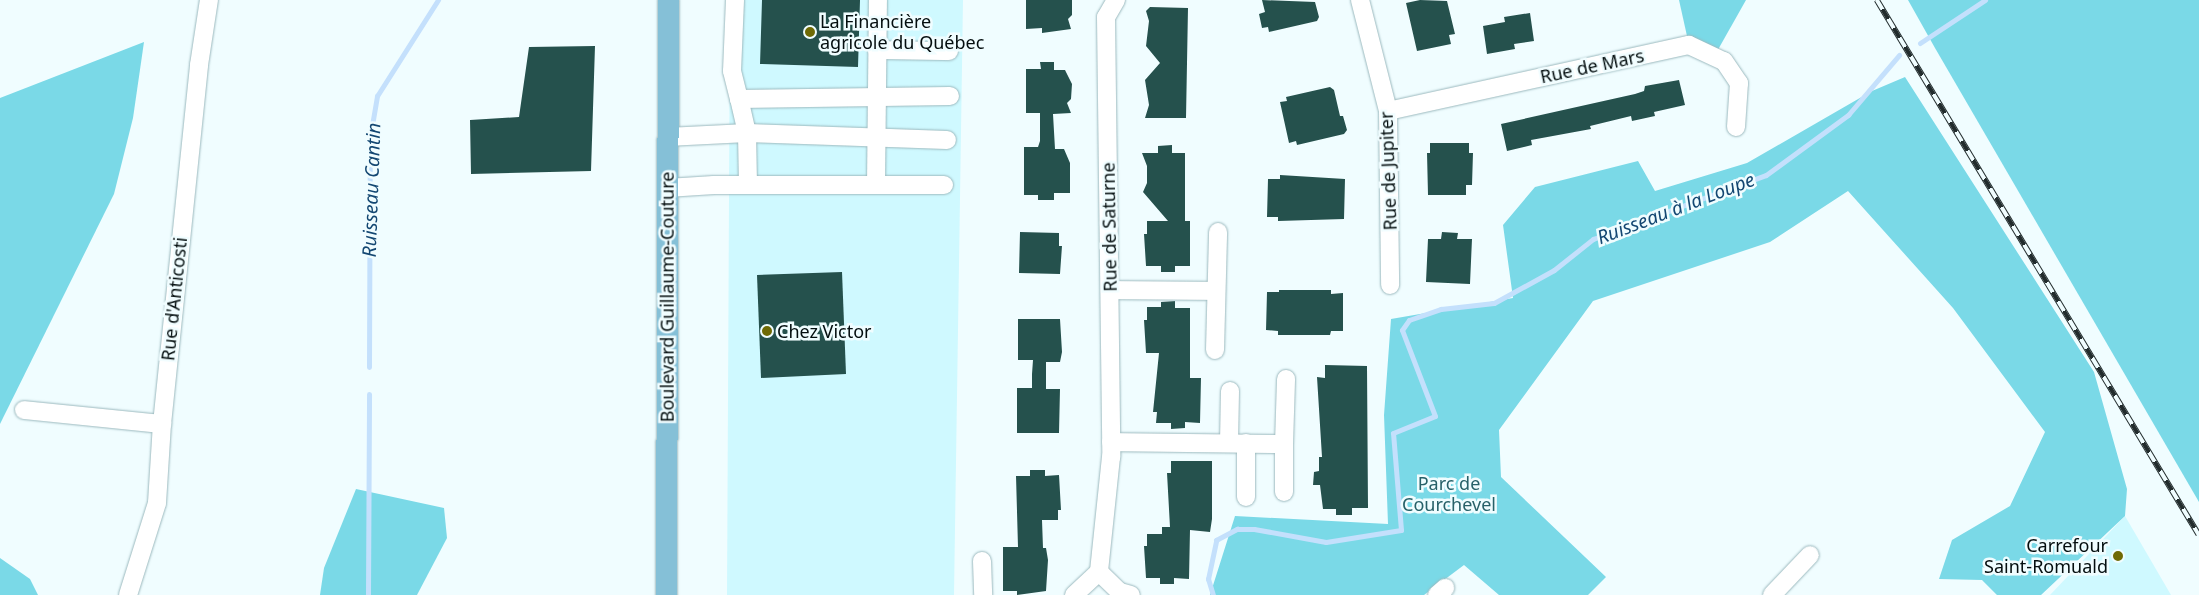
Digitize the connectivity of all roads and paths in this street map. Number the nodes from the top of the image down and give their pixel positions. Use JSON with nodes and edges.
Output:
{"nodes":[{"id":1,"x":209,"y":0,"type":"edge"},
{"id":2,"x":668,"y":0,"type":"edge"},
{"id":3,"x":735,"y":0,"type":"edge"},
{"id":4,"x":878,"y":0,"type":"edge"},
{"id":5,"x":1116,"y":0,"type":"edge"},
{"id":6,"x":1360,"y":0,"type":"edge"},
{"id":7,"x":877,"y":50,"type":"junction"},
{"id":8,"x":949,"y":51,"type":"dead end"},
{"id":9,"x":950,"y":96,"type":"dead end"},
{"id":10,"x":878,"y":98,"type":"junction"},
{"id":11,"x":739,"y":99,"type":"junction"},
{"id":12,"x":1388,"y":110,"type":"junction"},
{"id":13,"x":1736,"y":127,"type":"dead end"},
{"id":14,"x":747,"y":134,"type":"junction"},
{"id":15,"x":667,"y":137,"type":"junction"},
{"id":16,"x":876,"y":137,"type":"junction"},
{"id":17,"x":947,"y":140,"type":"dead end"},
{"id":18,"x":748,"y":185,"type":"junction"},
{"id":19,"x":876,"y":185,"type":"junction"},
{"id":20,"x":944,"y":185,"type":"dead end"},
{"id":21,"x":667,"y":188,"type":"junction"},
{"id":22,"x":1218,"y":232,"type":"dead end"},
{"id":23,"x":1390,"y":285,"type":"dead end"},
{"id":24,"x":1110,"y":290,"type":"junction"},
{"id":25,"x":1216,"y":291,"type":"junction"},
{"id":26,"x":1215,"y":350,"type":"dead end"},
{"id":27,"x":1286,"y":379,"type":"dead end"},
{"id":28,"x":1230,"y":390,"type":"dead end"},
{"id":29,"x":24,"y":410,"type":"dead end"},
{"id":30,"x":162,"y":424,"type":"junction"},
{"id":31,"x":1238,"y":443,"type":"junction"},
{"id":32,"x":1284,"y":444,"type":"junction"},
{"id":33,"x":1111,"y":450,"type":"junction"},
{"id":34,"x":1284,"y":492,"type":"dead end"},
{"id":35,"x":1246,"y":497,"type":"dead end"},
{"id":36,"x":1810,"y":555,"type":"dead end"},
{"id":37,"x":982,"y":561,"type":"dead end"},
{"id":38,"x":1099,"y":572,"type":"junction"},
{"id":39,"x":128,"y":595,"type":"edge"},
{"id":40,"x":666,"y":595,"type":"edge"},
{"id":41,"x":983,"y":595,"type":"edge"},
{"id":42,"x":1074,"y":595,"type":"edge"},
{"id":43,"x":1131,"y":595,"type":"edge"},
{"id":44,"x":1772,"y":595,"type":"edge"}],
"edges":[{"from":1,"to":30,"type":"street","name":"Rue d'Anticosti"},
{"from":2,"to":15,"type":"main road","name":"Boulevard Guillaume-Couture"},
{"from":3,"to":11,"type":"street"},
{"from":4,"to":7,"type":"street"},
{"from":5,"to":24,"type":"street","name":"Rue de Saturne"},
{"from":6,"to":12,"type":"street","name":"Rue de Jupiter"},
{"from":7,"to":8,"type":"street"},
{"from":7,"to":10,"type":"street"},
{"from":9,"to":10,"type":"street"},
{"from":10,"to":11,"type":"street"},
{"from":10,"to":16,"type":"street"},
{"from":11,"to":14,"type":"street"},
{"from":12,"to":13,"type":"street","name":"Rue de Mars"},
{"from":12,"to":23,"type":"street","name":"Rue de Jupiter"},
{"from":14,"to":15,"type":"street"},
{"from":14,"to":16,"type":"street"},
{"from":14,"to":18,"type":"street"},
{"from":15,"to":21,"type":"main road","name":"Boulevard Guillaume-Couture"},
{"from":16,"to":17,"type":"street"},
{"from":16,"to":19,"type":"street"},
{"from":18,"to":19,"type":"street"},
{"from":18,"to":21,"type":"street"},
{"from":19,"to":20,"type":"street"},
{"from":21,"to":40,"type":"main road","name":"Boulevard Guillaume-Couture"},
{"from":22,"to":25,"type":"street"},
{"from":24,"to":25,"type":"street"},
{"from":24,"to":33,"type":"street","name":"Rue de Saturne"},
{"from":25,"to":26,"type":"street"},
{"from":27,"to":32,"type":"street"},
{"from":28,"to":31,"type":"street"},
{"from":29,"to":30,"type":"street"},
{"from":30,"to":39,"type":"street","name":"Rue d'Anticosti"},
{"from":31,"to":32,"type":"street"},
{"from":31,"to":33,"type":"street"},
{"from":31,"to":35,"type":"street"},
{"from":32,"to":34,"type":"street"},
{"from":33,"to":38,"type":"street","name":"Rue de Saturne"},
{"from":36,"to":44,"type":"street"},
{"from":37,"to":41,"type":"street"},
{"from":38,"to":42,"type":"street"},
{"from":38,"to":43,"type":"street"}]}
